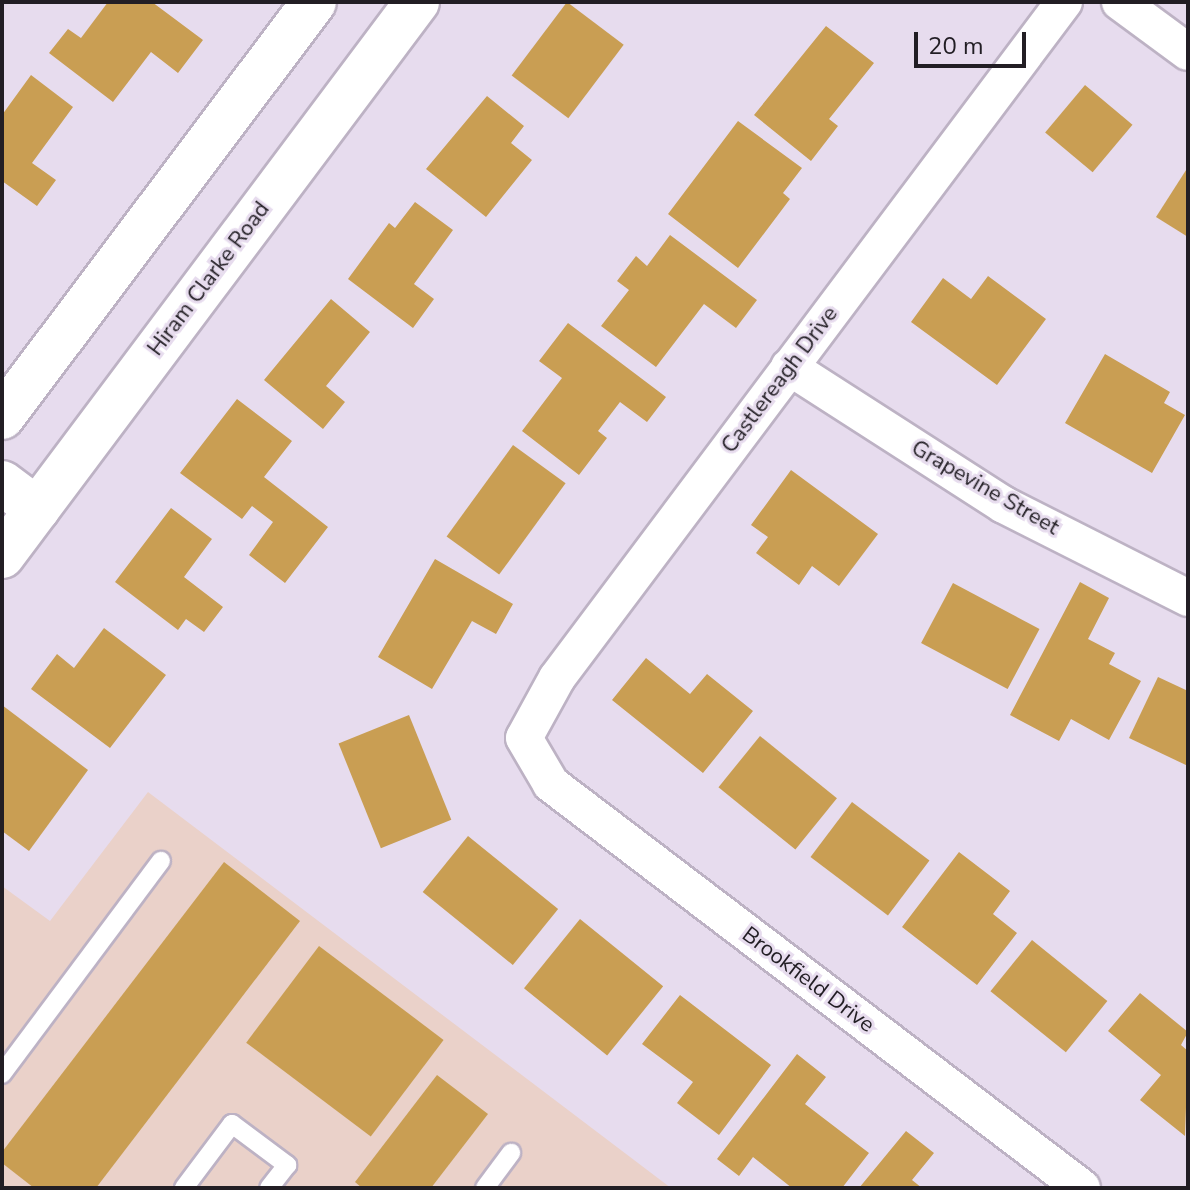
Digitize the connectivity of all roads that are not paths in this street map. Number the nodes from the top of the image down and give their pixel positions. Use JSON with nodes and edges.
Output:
{"nodes":[{"id":1,"x":314,"y":2,"type":"edge"},
{"id":2,"x":417,"y":2,"type":"edge"},
{"id":3,"x":1064,"y":2,"type":"edge"},
{"id":4,"x":1120,"y":2,"type":"edge"},
{"id":5,"x":1188,"y":52,"type":"edge"},
{"id":6,"x":789,"y":367,"type":"junction"},
{"id":7,"x":2,"y":417,"type":"edge"},
{"id":8,"x":2,"y":483,"type":"edge"},
{"id":9,"x":37,"y":509,"type":"junction"},
{"id":10,"x":2,"y":556,"type":"edge"},
{"id":11,"x":1188,"y":598,"type":"edge"},
{"id":12,"x":540,"y":766,"type":"joint"},
{"id":13,"x":161,"y":861,"type":"dead end"},
{"id":14,"x":2,"y":1074,"type":"edge"},
{"id":15,"x":511,"y":1153,"type":"dead end"},
{"id":16,"x":184,"y":1188,"type":"edge"},
{"id":17,"x":269,"y":1188,"type":"edge"},
{"id":18,"x":485,"y":1188,"type":"edge"},
{"id":19,"x":1082,"y":1188,"type":"edge"}],
"edges":[{"from":1,"to":7,"type":"main road"},
{"from":2,"to":9,"type":"main road","name":"Hiram Clarke Road"},
{"from":3,"to":6,"type":"street","name":"Castlereagh Drive"},
{"from":4,"to":5,"type":"street"},
{"from":6,"to":11,"type":"street","name":"Grapevine Street"},
{"from":6,"to":12,"type":"street","name":"Castlereagh Drive"},
{"from":8,"to":9,"type":"main road"},
{"from":9,"to":10,"type":"main road","name":"Hiram Clarke Road"},
{"from":12,"to":19,"type":"street","name":"Brookfield Drive"},
{"from":13,"to":14,"type":"lane"},
{"from":15,"to":18,"type":"lane"},
{"from":16,"to":17,"type":"lane"}]}
